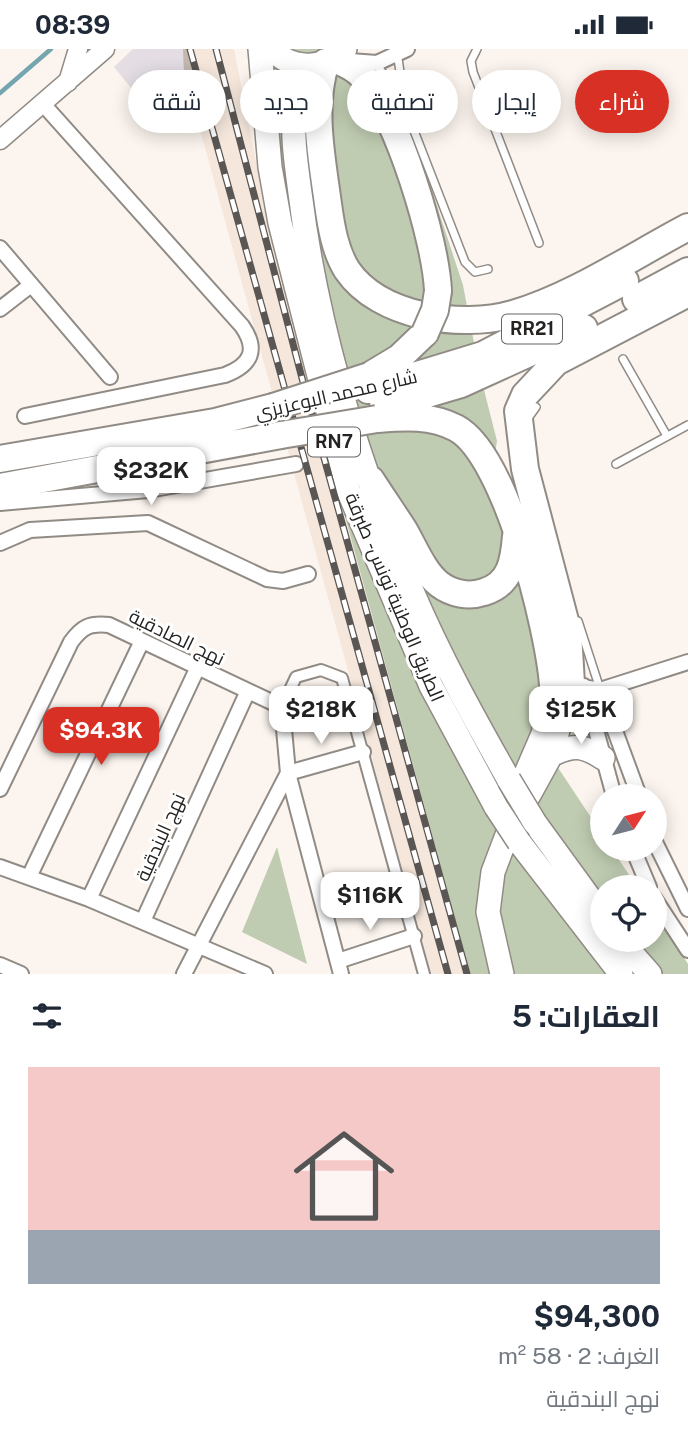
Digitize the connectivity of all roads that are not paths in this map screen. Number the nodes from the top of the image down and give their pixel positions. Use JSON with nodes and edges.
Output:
{"nodes":[{"id":1,"x":78,"y":49,"type":"edge"},
{"id":2,"x":106,"y":49,"type":"edge"},
{"id":3,"x":260,"y":49,"type":"edge"},
{"id":4,"x":272,"y":49,"type":"edge"},
{"id":5,"x":477,"y":49,"type":"edge"},
{"id":6,"x":400,"y":51,"type":"edge"},
{"id":7,"x":332,"y":58,"type":"edge"},
{"id":8,"x":377,"y":63,"type":"junction"},
{"id":9,"x":381,"y":70,"type":"edge"},
{"id":10,"x":402,"y":70,"type":"edge"},
{"id":11,"x":68,"y":82,"type":"junction"},
{"id":12,"x":43,"y":104,"type":"junction"},
{"id":13,"x":415,"y":133,"type":"edge"},
{"id":14,"x":0,"y":140,"type":"edge"},
{"id":15,"x":688,"y":227,"type":"edge"},
{"id":16,"x":540,"y":243,"type":"dead end"},
{"id":17,"x":688,"y":247,"type":"edge"},
{"id":18,"x":0,"y":248,"type":"edge"},
{"id":19,"x":488,"y":269,"type":"dead end"},
{"id":20,"x":688,"y":271,"type":"edge"},
{"id":21,"x":31,"y":285,"type":"junction"},
{"id":22,"x":688,"y":293,"type":"edge"},
{"id":23,"x":0,"y":309,"type":"edge"},
{"id":24,"x":623,"y":359,"type":"dead end"},
{"id":25,"x":110,"y":377,"type":"dead end"},
{"id":26,"x":372,"y":399,"type":"junction"},
{"id":27,"x":536,"y":407,"type":"dead end"},
{"id":28,"x":24,"y":416,"type":"dead end"},
{"id":29,"x":688,"y":425,"type":"edge"},
{"id":30,"x":667,"y":436,"type":"junction"},
{"id":31,"x":0,"y":459,"type":"edge"},
{"id":32,"x":296,"y":464,"type":"dead end"},
{"id":33,"x":616,"y":464,"type":"dead end"},
{"id":34,"x":372,"y":480,"type":"junction"},
{"id":35,"x":0,"y":487,"type":"edge"},
{"id":36,"x":0,"y":503,"type":"edge"},
{"id":37,"x":549,"y":522,"type":"dead end"},
{"id":38,"x":517,"y":531,"type":"junction"},
{"id":39,"x":0,"y":544,"type":"edge"},
{"id":40,"x":309,"y":574,"type":"dead end"},
{"id":41,"x":575,"y":609,"type":"dead end"},
{"id":42,"x":141,"y":643,"type":"junction"},
{"id":43,"x":688,"y":661,"type":"edge"},
{"id":44,"x":197,"y":669,"type":"junction"},
{"id":45,"x":569,"y":685,"type":"junction"},
{"id":46,"x":600,"y":690,"type":"junction"},
{"id":47,"x":247,"y":692,"type":"junction"},
{"id":48,"x":282,"y":707,"type":"junction"},
{"id":49,"x":363,"y":753,"type":"junction"},
{"id":50,"x":551,"y":755,"type":"junction"},
{"id":51,"x":603,"y":758,"type":"junction"},
{"id":52,"x":288,"y":773,"type":"junction"},
{"id":53,"x":611,"y":784,"type":"edge"},
{"id":54,"x":635,"y":784,"type":"edge"},
{"id":55,"x":0,"y":789,"type":"edge"},
{"id":56,"x":664,"y":861,"type":"edge"},
{"id":57,"x":0,"y":867,"type":"edge"},
{"id":58,"x":29,"y":877,"type":"junction"},
{"id":59,"x":89,"y":898,"type":"junction"},
{"id":60,"x":590,"y":899,"type":"edge"},
{"id":61,"x":688,"y":909,"type":"edge"},
{"id":62,"x":667,"y":918,"type":"edge"},
{"id":63,"x":144,"y":921,"type":"junction"},
{"id":64,"x":414,"y":936,"type":"junction"},
{"id":65,"x":199,"y":944,"type":"junction"},
{"id":66,"x":687,"y":948,"type":"edge"},
{"id":67,"x":631,"y":952,"type":"edge"},
{"id":68,"x":0,"y":965,"type":"edge"},
{"id":69,"x":340,"y":967,"type":"edge"},
{"id":70,"x":615,"y":970,"type":"edge"},
{"id":71,"x":21,"y":974,"type":"edge"},
{"id":72,"x":184,"y":974,"type":"edge"},
{"id":73,"x":265,"y":974,"type":"edge"},
{"id":74,"x":424,"y":974,"type":"edge"},
{"id":75,"x":490,"y":974,"type":"edge"},
{"id":76,"x":502,"y":974,"type":"edge"},
{"id":77,"x":650,"y":974,"type":"edge"}],
"edges":[{"from":1,"to":11,"type":"street"},
{"from":2,"to":11,"type":"street"},
{"from":3,"to":70,"type":"main road","name":"الطريق الوطنية تونس - طبرقة","number":"RN7","bridge":true},
{"from":4,"to":7,"type":"main road"},
{"from":5,"to":16,"type":"lane"},
{"from":6,"to":8,"type":"street"},
{"from":6,"to":10,"type":"lane"},
{"from":7,"to":8,"type":"street"},
{"from":7,"to":15,"type":"highway"},
{"from":7,"to":26,"type":"highway","bridge":true},
{"from":7,"to":34,"type":"main road","name":"الطريق الوطنية تونس - طبرقة","number":"RN7"},
{"from":8,"to":9,"type":"lane"},
{"from":11,"to":12,"type":"street"},
{"from":12,"to":14,"type":"street"},
{"from":12,"to":28,"type":"street"},
{"from":13,"to":19,"type":"lane"},
{"from":17,"to":26,"type":"highway","name":"شارع محمد البوعزيزي","number":"RR21"},
{"from":18,"to":21,"type":"street"},
{"from":20,"to":26,"type":"highway","name":"شارع محمد البوعزيزي","number":"RR21"},
{"from":21,"to":23,"type":"street"},
{"from":21,"to":25,"type":"street"},
{"from":22,"to":45,"type":"highway"},
{"from":24,"to":30,"type":"lane"},
{"from":26,"to":31,"type":"highway","name":"شارع محمد البوعزيزي","bridge":true},
{"from":26,"to":35,"type":"highway","name":"شارع محمد البوعزيزي","bridge":true},
{"from":26,"to":38,"type":"highway"},
{"from":27,"to":37,"type":"lane"},
{"from":29,"to":30,"type":"lane"},
{"from":30,"to":33,"type":"lane"},
{"from":32,"to":36,"type":"street"},
{"from":34,"to":38,"type":"highway"},
{"from":34,"to":60,"type":"main road","name":"الطريق الوطنية تونس - طبرقة","number":"RN7","bridge":true},
{"from":38,"to":45,"type":"highway"},
{"from":39,"to":40,"type":"street"},
{"from":41,"to":46,"type":"lane"},
{"from":42,"to":44,"type":"street","name":"نهج الصادقية"},
{"from":42,"to":55,"type":"street","name":"نهج الصادقية"},
{"from":42,"to":58,"type":"street"},
{"from":43,"to":46,"type":"street"},
{"from":44,"to":47,"type":"street","name":"نهج الصادقية"},
{"from":44,"to":59,"type":"street"},
{"from":45,"to":46,"type":"street"},
{"from":45,"to":50,"type":"main road"},
{"from":45,"to":51,"type":"street"},
{"from":45,"to":75,"type":"main road"},
{"from":46,"to":54,"type":"street"},
{"from":47,"to":48,"type":"street","name":"نهج الصادقية"},
{"from":47,"to":63,"type":"street","name":"نهج البندقية"},
{"from":48,"to":49,"type":"street"},
{"from":48,"to":52,"type":"street"},
{"from":49,"to":52,"type":"street"},
{"from":49,"to":64,"type":"street"},
{"from":50,"to":51,"type":"main road"},
{"from":50,"to":76,"type":"main road"},
{"from":51,"to":53,"type":"street"},
{"from":52,"to":65,"type":"street"},
{"from":52,"to":69,"type":"street"},
{"from":56,"to":61,"type":"street"},
{"from":57,"to":58,"type":"street"},
{"from":58,"to":59,"type":"street"},
{"from":59,"to":63,"type":"street"},
{"from":62,"to":66,"type":"street"},
{"from":63,"to":65,"type":"street"},
{"from":64,"to":69,"type":"street"},
{"from":64,"to":74,"type":"street"},
{"from":65,"to":72,"type":"street"},
{"from":65,"to":73,"type":"street"},
{"from":67,"to":77,"type":"main road"},
{"from":68,"to":71,"type":"street"}]}
